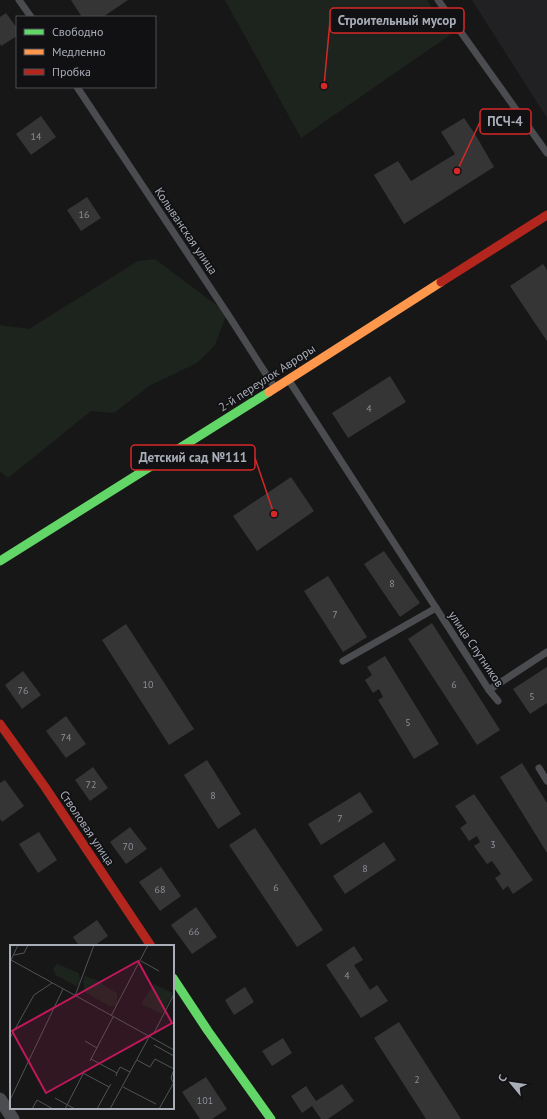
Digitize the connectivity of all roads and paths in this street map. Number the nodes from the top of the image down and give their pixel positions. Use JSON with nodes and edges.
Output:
{"nodes":[{"id":1,"x":20,"y":0,"type":"edge"},
{"id":2,"x":438,"y":0,"type":"edge"},
{"id":3,"x":30,"y":16,"type":"edge"},
{"id":4,"x":78,"y":88,"type":"edge"},
{"id":5,"x":547,"y":153,"type":"edge"},
{"id":6,"x":547,"y":215,"type":"edge"},
{"id":7,"x":288,"y":379,"type":"junction"},
{"id":8,"x":275,"y":388,"type":"junction"},
{"id":9,"x":0,"y":560,"type":"edge"},
{"id":10,"x":436,"y":608,"type":"junction"},
{"id":11,"x":547,"y":652,"type":"edge"},
{"id":12,"x":343,"y":661,"type":"dead end"},
{"id":13,"x":489,"y":690,"type":"junction"},
{"id":14,"x":498,"y":701,"type":"dead end"},
{"id":15,"x":0,"y":724,"type":"edge"},
{"id":16,"x":539,"y":768,"type":"dead end"},
{"id":17,"x":547,"y":780,"type":"edge"},
{"id":18,"x":151,"y":945,"type":"edge"},
{"id":19,"x":174,"y":980,"type":"edge"},
{"id":20,"x":0,"y":1099,"type":"edge"},
{"id":21,"x":13,"y":1119,"type":"edge"},
{"id":22,"x":271,"y":1119,"type":"edge"}],
"edges":[{"from":1,"to":3,"type":"lane"},
{"from":2,"to":5,"type":"lane"},
{"from":4,"to":8,"type":"lane","name":"Колыванская улица"},
{"from":6,"to":7,"type":"street","name":"2-й переулок Авроры"},
{"from":7,"to":8,"type":"street","name":"2-й переулок Авроры"},
{"from":7,"to":10,"type":"lane","name":"улица Спутников"},
{"from":8,"to":9,"type":"street","name":"2-й переулок Авроры"},
{"from":10,"to":12,"type":"lane"},
{"from":10,"to":13,"type":"lane","name":"улица Спутников"},
{"from":11,"to":13,"type":"lane"},
{"from":13,"to":14,"type":"lane","name":"улица Спутников"},
{"from":15,"to":18,"type":"street","name":"Стволовая улица"},
{"from":16,"to":17,"type":"lane"},
{"from":19,"to":22,"type":"street"},
{"from":20,"to":21,"type":"street"}]}
